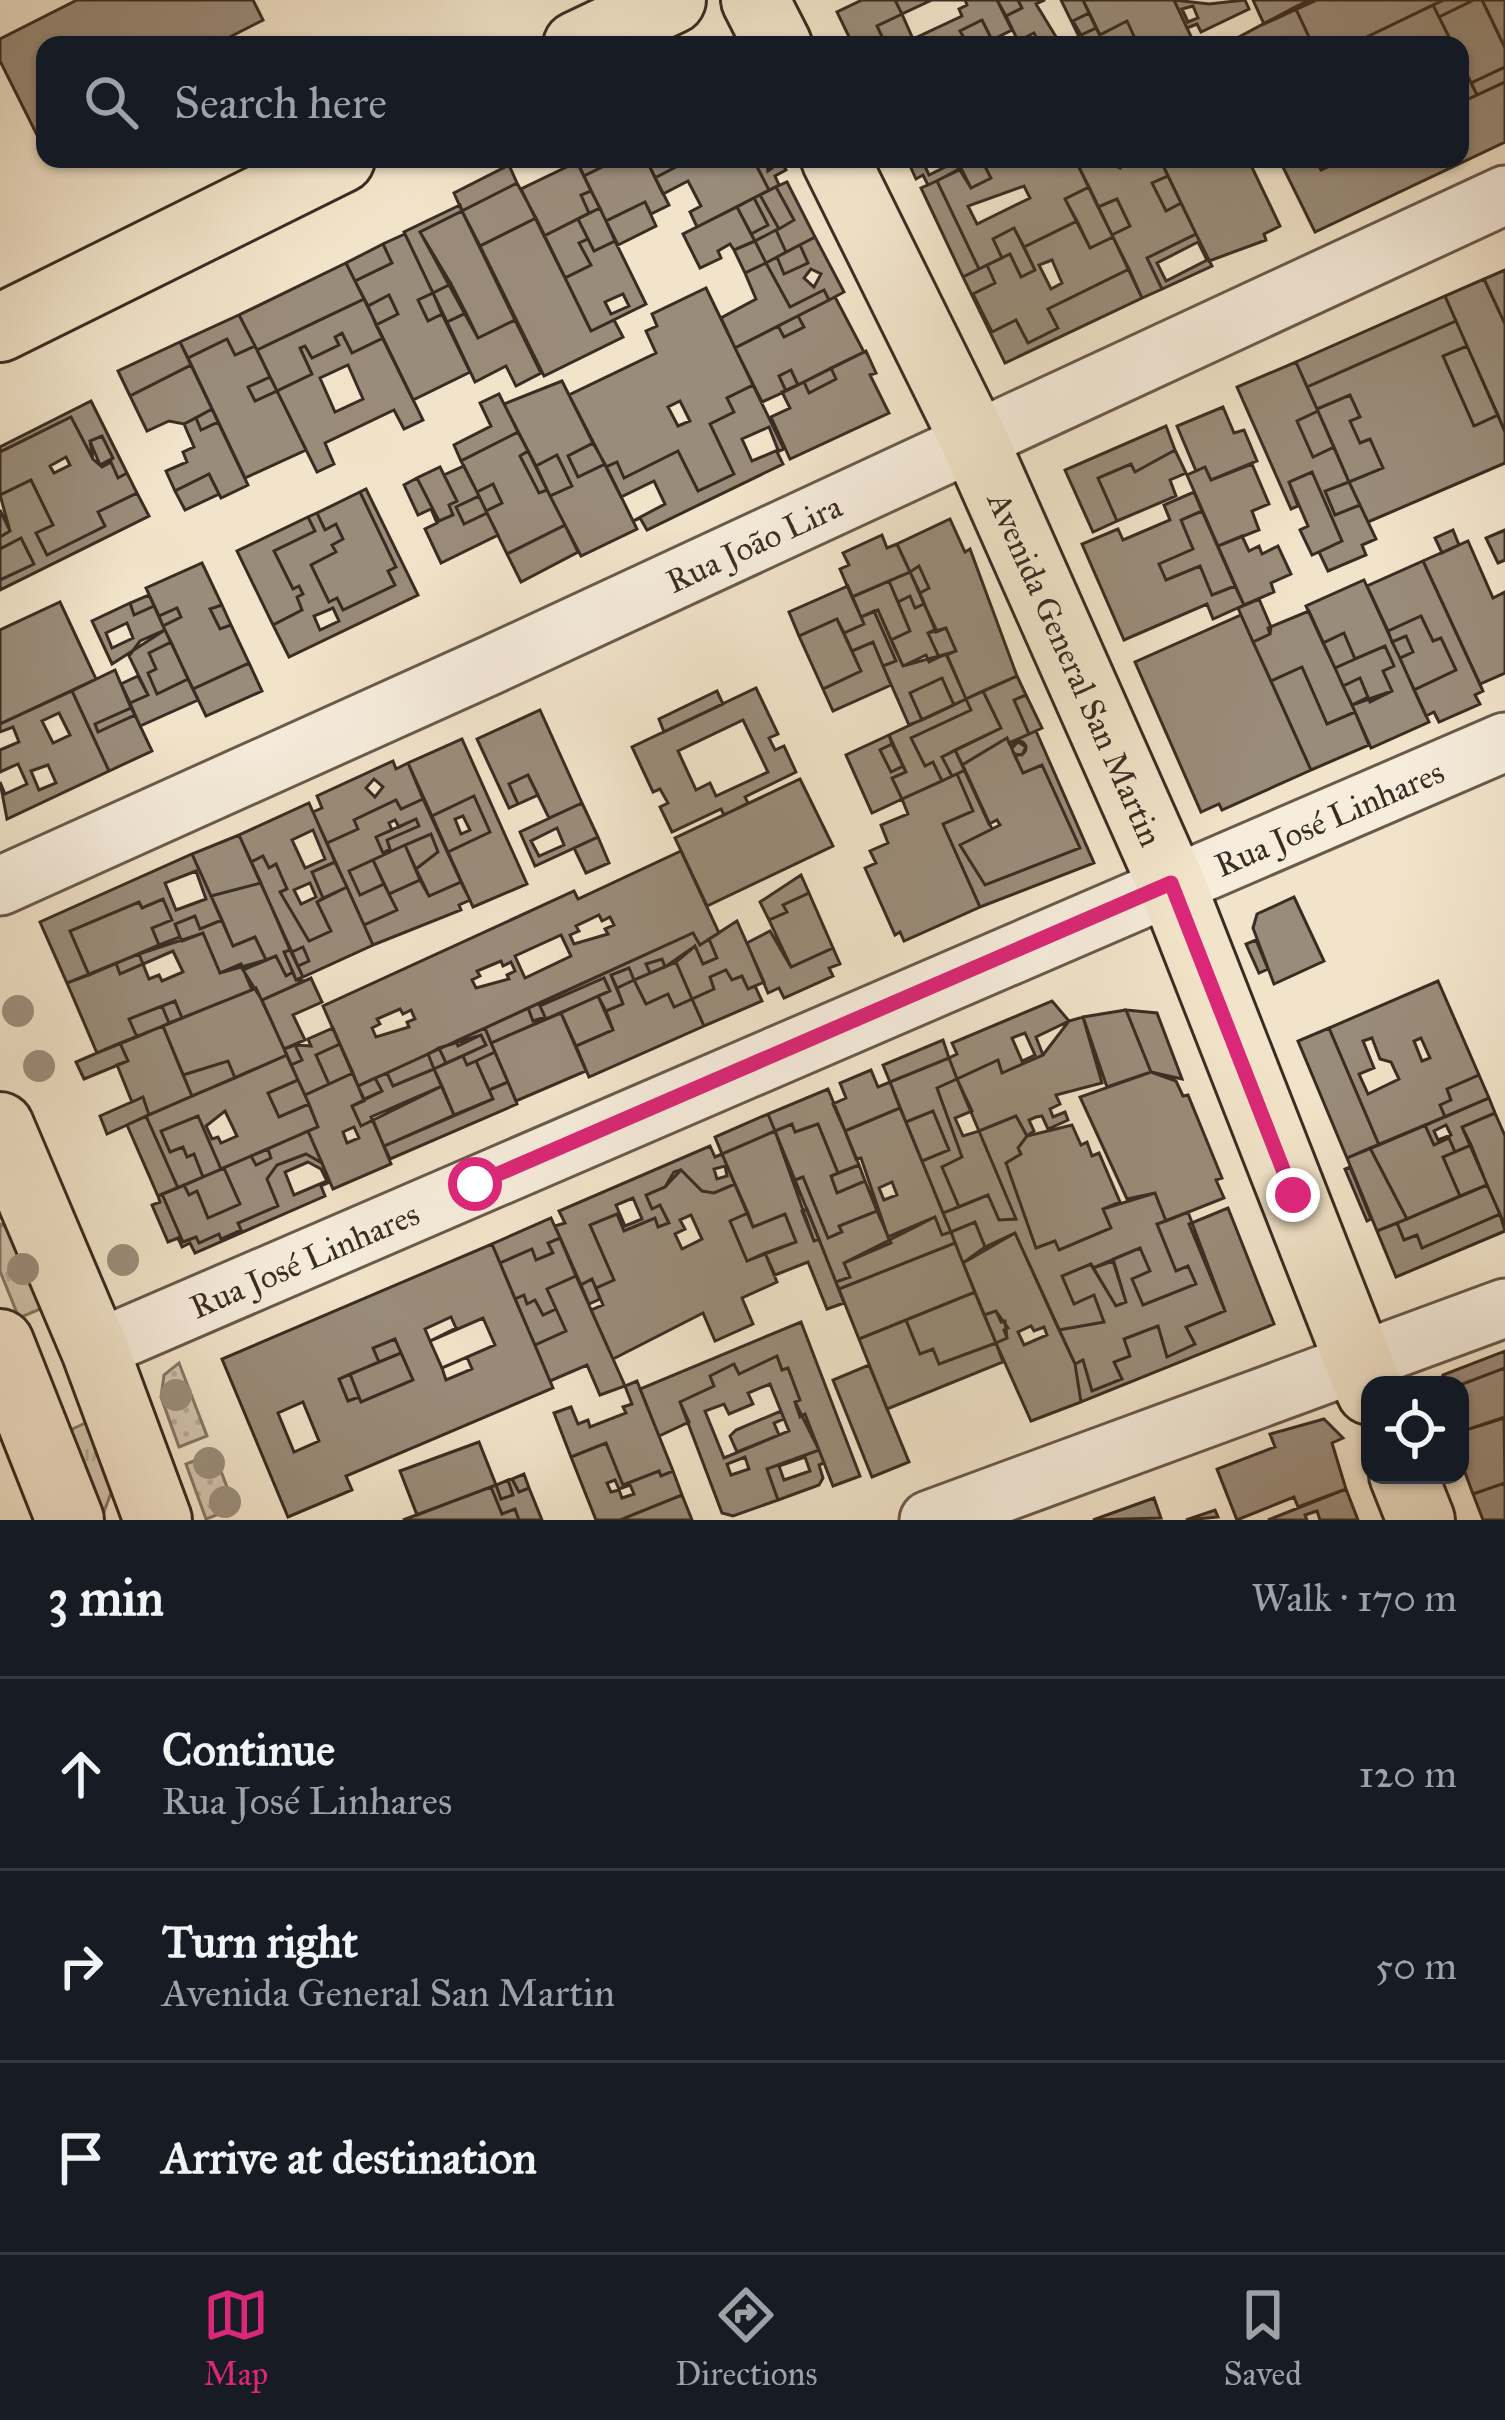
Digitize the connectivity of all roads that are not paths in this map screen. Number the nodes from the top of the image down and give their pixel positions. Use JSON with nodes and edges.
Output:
{"nodes":[{"id":1,"x":672,"y":0,"type":"edge"},
{"id":2,"x":755,"y":0,"type":"edge"},
{"id":3,"x":597,"y":36,"type":"edge"},
{"id":4,"x":773,"y":36,"type":"edge"},
{"id":5,"x":322,"y":168,"type":"edge"},
{"id":6,"x":840,"y":168,"type":"edge"},
{"id":7,"x":1505,"y":195,"type":"edge"},
{"id":8,"x":0,"y":328,"type":"edge"},
{"id":9,"x":974,"y":440,"type":"junction"},
{"id":10,"x":1505,"y":742,"type":"edge"},
{"id":11,"x":1171,"y":883,"type":"junction"},
{"id":12,"x":0,"y":886,"type":"edge"},
{"id":13,"x":0,"y":1126,"type":"edge"},
{"id":14,"x":1505,"y":1308,"type":"edge"},
{"id":15,"x":0,"y":1343,"type":"edge"},
{"id":16,"x":95,"y":1350,"type":"junction"},
{"id":17,"x":1364,"y":1376,"type":"edge"},
{"id":18,"x":1369,"y":1376,"type":"edge"},
{"id":19,"x":1361,"y":1379,"type":"edge"},
{"id":20,"x":1406,"y":1484,"type":"edge"},
{"id":21,"x":70,"y":1520,"type":"edge"},
{"id":22,"x":158,"y":1520,"type":"edge"},
{"id":23,"x":929,"y":1520,"type":"edge"},
{"id":24,"x":1420,"y":1520,"type":"edge"}],
"edges":[{"from":1,"to":3,"type":"main road"},
{"from":2,"to":4,"type":"main road"},
{"from":5,"to":8,"type":"main road"},
{"from":6,"to":9,"type":"main road","name":"Avenida General San Martin"},
{"from":7,"to":9,"type":"street","name":"Rua João Lira"},
{"from":9,"to":11,"type":"main road","name":"Avenida General San Martin"},
{"from":9,"to":12,"type":"street","name":"Rua João Lira"},
{"from":10,"to":11,"type":"street","name":"Rua José Linhares"},
{"from":11,"to":16,"type":"street","name":"Rua José Linhares"},
{"from":11,"to":17,"type":"main road","name":"Avenida General San Martin"},
{"from":13,"to":16,"type":"main road"},
{"from":14,"to":18,"type":"street"},
{"from":15,"to":21,"type":"main road"},
{"from":16,"to":22,"type":"main road"},
{"from":19,"to":23,"type":"street"},
{"from":20,"to":24,"type":"main road"}]}
